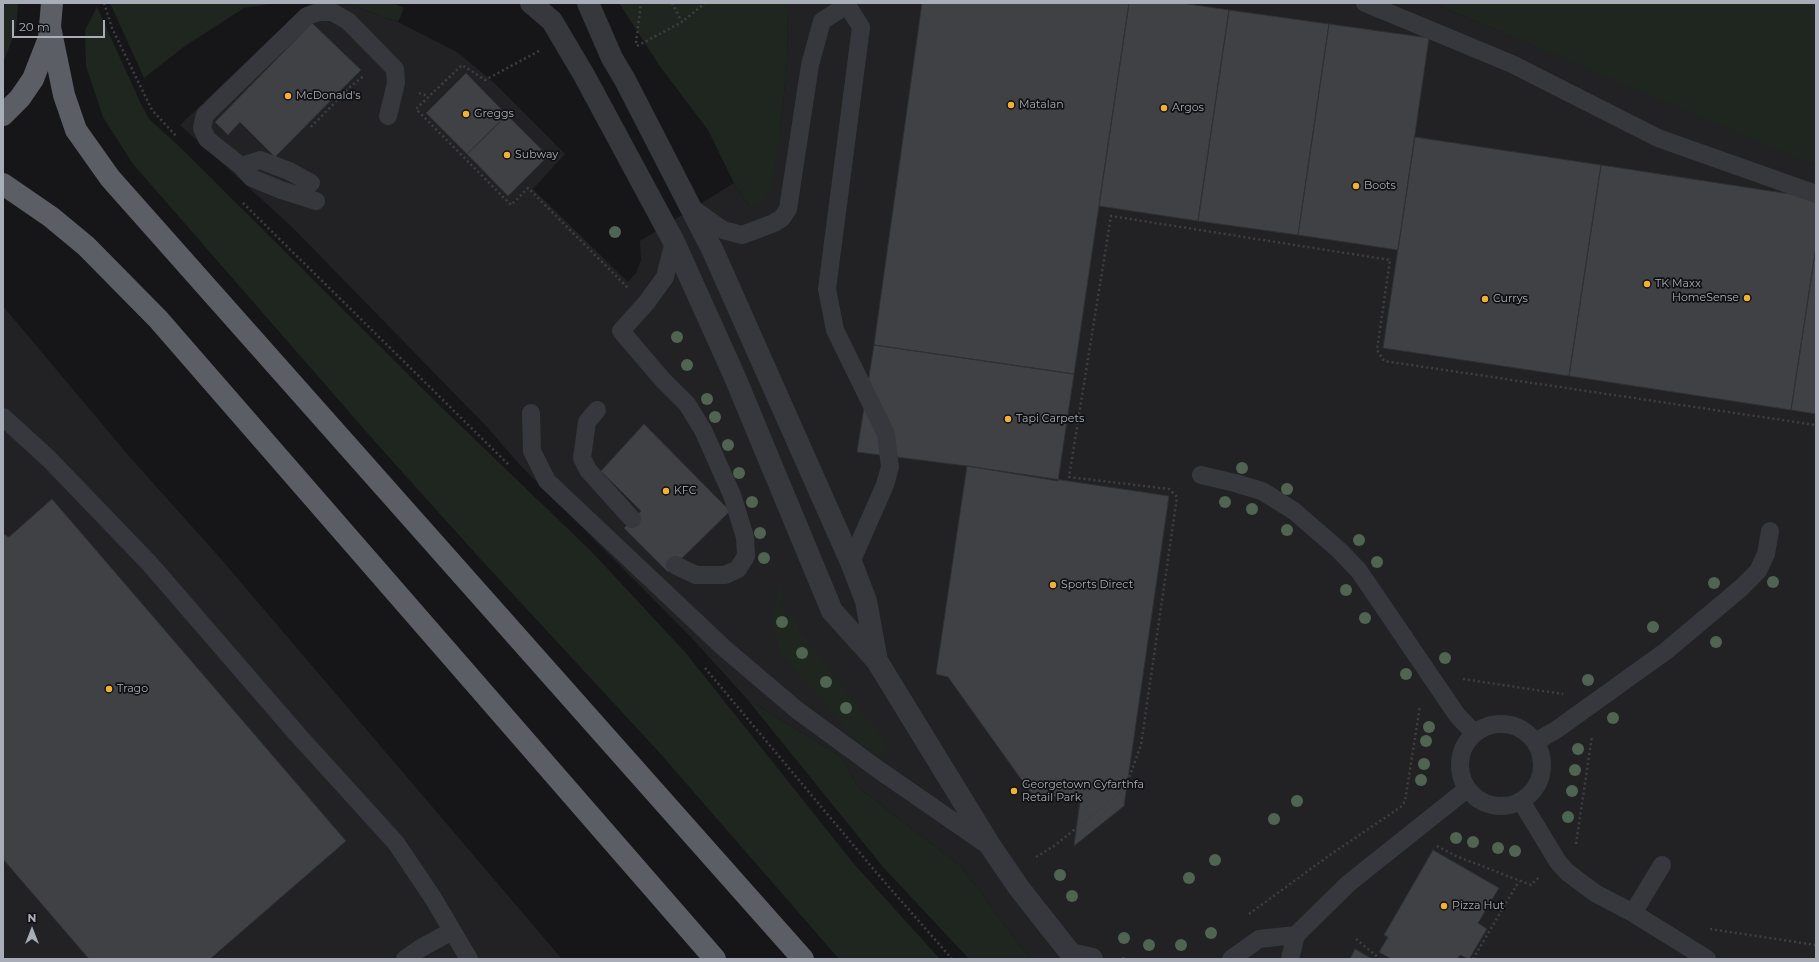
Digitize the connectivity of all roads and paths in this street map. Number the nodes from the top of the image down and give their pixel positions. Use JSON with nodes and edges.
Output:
{"nodes":[{"id":1,"x":52,"y":3,"type":"edge"},
{"id":2,"x":531,"y":3,"type":"edge"},
{"id":3,"x":588,"y":3,"type":"edge"},
{"id":4,"x":641,"y":3,"type":"edge"},
{"id":5,"x":672,"y":3,"type":"edge"},
{"id":6,"x":705,"y":3,"type":"edge"},
{"id":7,"x":1365,"y":3,"type":"edge"},
{"id":8,"x":848,"y":4,"type":"edge"},
{"id":9,"x":682,"y":22,"type":"junction"},
{"id":10,"x":50,"y":26,"type":"junction"},
{"id":11,"x":544,"y":48,"type":"dead end"},
{"id":12,"x":367,"y":74,"type":"dead end"},
{"id":13,"x":3,"y":115,"type":"edge"},
{"id":14,"x":388,"y":116,"type":"dead end"},
{"id":15,"x":311,"y":126,"type":"dead end"},
{"id":16,"x":241,"y":166,"type":"junction"},
{"id":17,"x":311,"y":183,"type":"dead end"},
{"id":18,"x":3,"y":184,"type":"edge"},
{"id":19,"x":1816,"y":194,"type":"edge"},
{"id":20,"x":316,"y":201,"type":"dead end"},
{"id":21,"x":692,"y":208,"type":"junction"},
{"id":22,"x":674,"y":242,"type":"junction"},
{"id":23,"x":629,"y":289,"type":"dead end"},
{"id":24,"x":597,"y":410,"type":"dead end"},
{"id":25,"x":530,"y":413,"type":"dead end"},
{"id":26,"x":3,"y":417,"type":"edge"},
{"id":27,"x":1816,"y":425,"type":"edge"},
{"id":28,"x":1201,"y":475,"type":"dead end"},
{"id":29,"x":632,"y":519,"type":"dead end"},
{"id":30,"x":1770,"y":531,"type":"dead end"},
{"id":31,"x":851,"y":562,"type":"junction"},
{"id":32,"x":676,"y":565,"type":"dead end"},
{"id":33,"x":877,"y":660,"type":"junction"},
{"id":34,"x":1456,"y":678,"type":"dead end"},
{"id":35,"x":1568,"y":694,"type":"dead end"},
{"id":36,"x":1420,"y":704,"type":"dead end"},
{"id":37,"x":1592,"y":731,"type":"dead end"},
{"id":38,"x":1474,"y":733,"type":"junction"},
{"id":39,"x":1535,"y":742,"type":"junction"},
{"id":40,"x":1467,"y":789,"type":"junction"},
{"id":41,"x":1521,"y":801,"type":"junction"},
{"id":42,"x":1432,"y":842,"type":"dead end"},
{"id":43,"x":1575,"y":846,"type":"dead end"},
{"id":44,"x":991,"y":847,"type":"junction"},
{"id":45,"x":1036,"y":858,"type":"dead end"},
{"id":46,"x":1662,"y":865,"type":"dead end"},
{"id":47,"x":1542,"y":874,"type":"dead end"},
{"id":48,"x":1519,"y":881,"type":"junction"},
{"id":49,"x":1633,"y":913,"type":"junction"},
{"id":50,"x":1246,"y":916,"type":"dead end"},
{"id":51,"x":1702,"y":928,"type":"dead end"},
{"id":52,"x":452,"y":931,"type":"junction"},
{"id":53,"x":1296,"y":935,"type":"junction"},
{"id":54,"x":1356,"y":939,"type":"dead end"},
{"id":55,"x":1816,"y":945,"type":"edge"},
{"id":56,"x":1125,"y":955,"type":"dead end"},
{"id":57,"x":1072,"y":956,"type":"edge"},
{"id":58,"x":405,"y":959,"type":"edge"},
{"id":59,"x":469,"y":959,"type":"edge"},
{"id":60,"x":715,"y":959,"type":"edge"},
{"id":61,"x":803,"y":959,"type":"edge"},
{"id":62,"x":1092,"y":959,"type":"edge"},
{"id":63,"x":1123,"y":959,"type":"edge"},
{"id":64,"x":1231,"y":959,"type":"edge"},
{"id":65,"x":1290,"y":959,"type":"edge"},
{"id":66,"x":1380,"y":959,"type":"edge"},
{"id":67,"x":1473,"y":959,"type":"edge"},
{"id":68,"x":1707,"y":959,"type":"edge"}],
"edges":[{"from":1,"to":10,"type":"highway"},
{"from":2,"to":22,"type":"street"},
{"from":3,"to":21,"type":"street"},
{"from":4,"to":9,"type":"path"},
{"from":5,"to":9,"type":"path"},
{"from":6,"to":9,"type":"path"},
{"from":7,"to":19,"type":"lane"},
{"from":8,"to":21,"type":"lane"},
{"from":8,"to":31,"type":"lane"},
{"from":10,"to":13,"type":"highway"},
{"from":10,"to":61,"type":"highway"},
{"from":11,"to":23,"type":"path"},
{"from":12,"to":15,"type":"path"},
{"from":14,"to":16,"type":"lane"},
{"from":16,"to":17,"type":"lane"},
{"from":16,"to":20,"type":"lane"},
{"from":18,"to":60,"type":"highway"},
{"from":21,"to":31,"type":"street"},
{"from":22,"to":32,"type":"lane"},
{"from":22,"to":33,"type":"street"},
{"from":24,"to":29,"type":"lane"},
{"from":25,"to":44,"type":"lane"},
{"from":26,"to":52,"type":"lane"},
{"from":27,"to":45,"type":"path"},
{"from":28,"to":38,"type":"lane"},
{"from":30,"to":39,"type":"lane"},
{"from":31,"to":33,"type":"street"},
{"from":33,"to":44,"type":"street"},
{"from":34,"to":35,"type":"path"},
{"from":36,"to":50,"type":"path"},
{"from":37,"to":43,"type":"path"},
{"from":38,"to":39,"type":"lane"},
{"from":38,"to":40,"type":"lane"},
{"from":39,"to":41,"type":"lane"},
{"from":40,"to":41,"type":"lane"},
{"from":40,"to":53,"type":"lane"},
{"from":41,"to":49,"type":"lane"},
{"from":42,"to":48,"type":"path"},
{"from":44,"to":57,"type":"street"},
{"from":46,"to":49,"type":"lane"},
{"from":47,"to":48,"type":"path"},
{"from":48,"to":67,"type":"path"},
{"from":49,"to":68,"type":"lane"},
{"from":51,"to":55,"type":"path"},
{"from":52,"to":58,"type":"lane"},
{"from":52,"to":59,"type":"lane"},
{"from":53,"to":64,"type":"lane"},
{"from":53,"to":65,"type":"lane"},
{"from":54,"to":66,"type":"path"},
{"from":56,"to":63,"type":"path"},
{"from":57,"to":62,"type":"street"}]}
